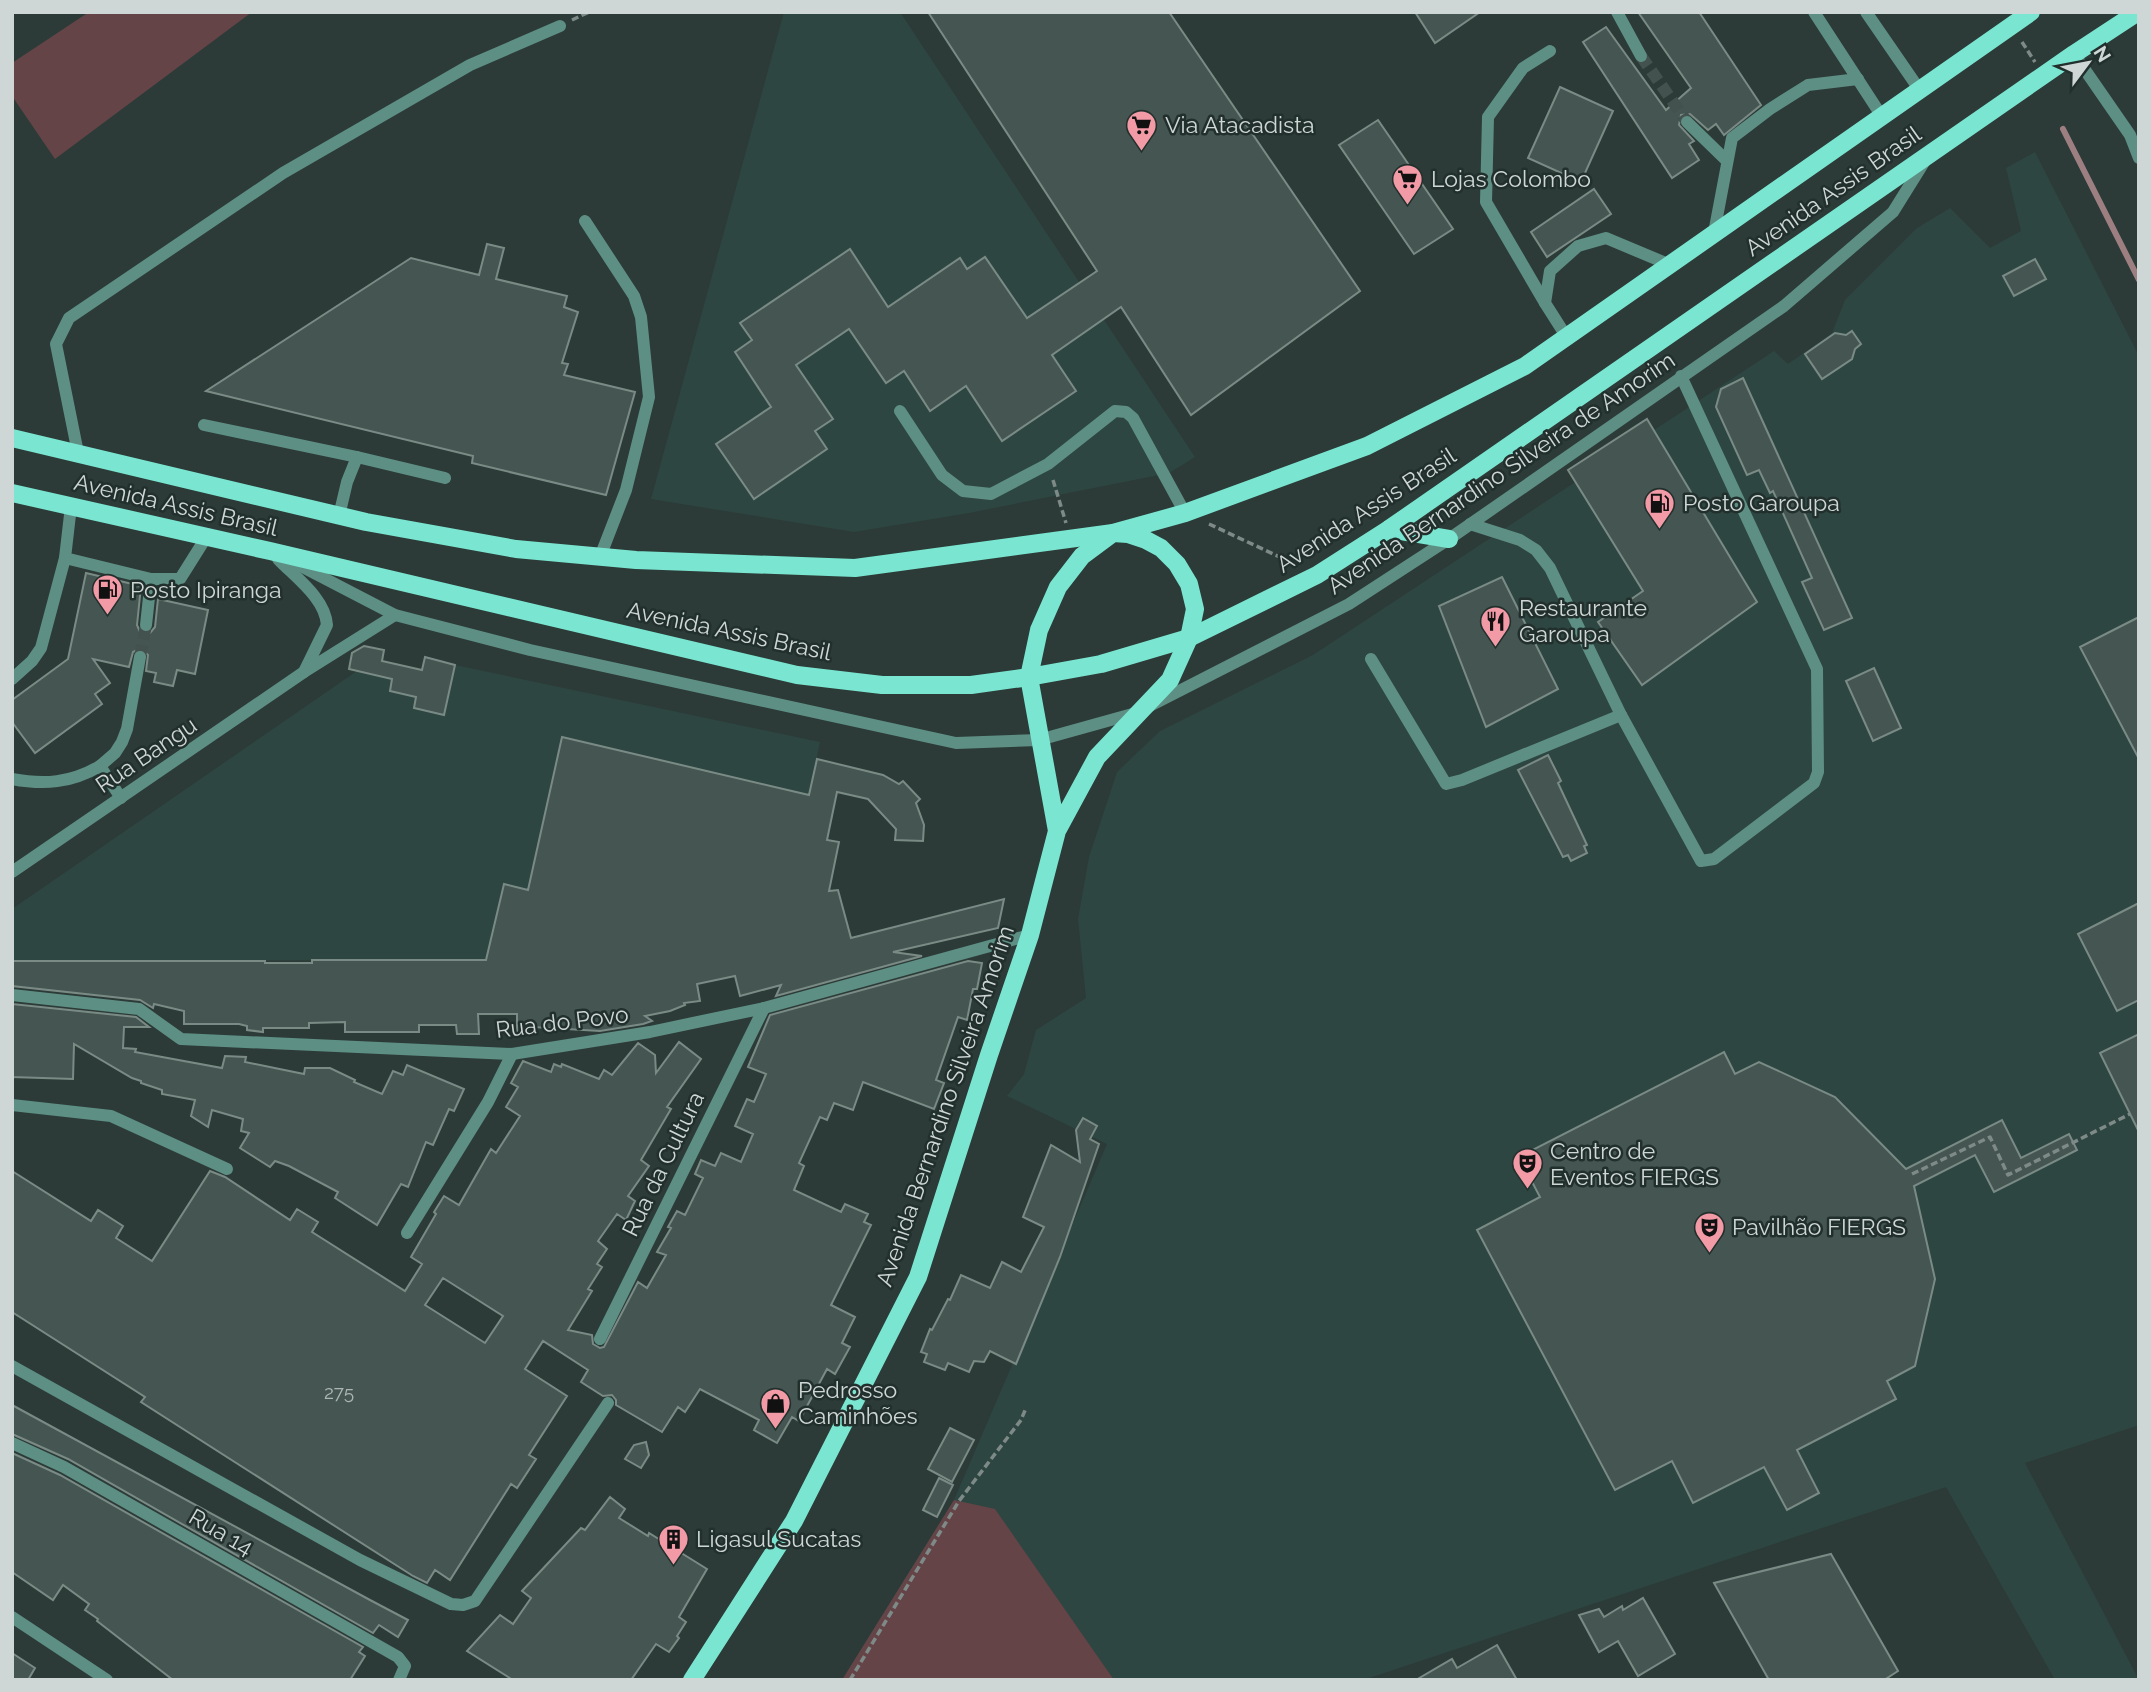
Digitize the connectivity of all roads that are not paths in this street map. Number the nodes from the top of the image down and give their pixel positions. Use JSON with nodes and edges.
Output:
{"nodes":[{"id":1,"x":1617,"y":12,"type":"edge"},
{"id":2,"x":1814,"y":12,"type":"edge"},
{"id":3,"x":1866,"y":12,"type":"edge"},
{"id":4,"x":2031,"y":12,"type":"edge"},
{"id":5,"x":2138,"y":12,"type":"edge"},
{"id":6,"x":560,"y":26,"type":"dead end"},
{"id":7,"x":1550,"y":51,"type":"dead end"},
{"id":8,"x":2074,"y":54,"type":"junction"},
{"id":9,"x":1641,"y":56,"type":"tunnel mouth"},
{"id":10,"x":1858,"y":79,"type":"junction"},
{"id":11,"x":1919,"y":89,"type":"junction"},
{"id":12,"x":1881,"y":115,"type":"junction"},
{"id":13,"x":1688,"y":122,"type":"tunnel mouth"},
{"id":14,"x":2135,"y":132,"type":"edge"},
{"id":15,"x":1929,"y":154,"type":"junction"},
{"id":16,"x":2139,"y":158,"type":"edge"},
{"id":17,"x":1726,"y":160,"type":"junction"},
{"id":18,"x":584,"y":221,"type":"dead end"},
{"id":19,"x":1714,"y":233,"type":"junction"},
{"id":20,"x":1668,"y":264,"type":"junction"},
{"id":21,"x":1545,"y":303,"type":"junction"},
{"id":22,"x":1566,"y":336,"type":"junction"},
{"id":23,"x":1681,"y":376,"type":"junction"},
{"id":24,"x":900,"y":411,"type":"dead end"},
{"id":25,"x":204,"y":425,"type":"dead end"},
{"id":26,"x":12,"y":438,"type":"edge"},
{"id":27,"x":78,"y":453,"type":"junction"},
{"id":28,"x":357,"y":457,"type":"junction"},
{"id":29,"x":445,"y":478,"type":"dead end"},
{"id":30,"x":12,"y":493,"type":"edge"},
{"id":31,"x":71,"y":506,"type":"junction"},
{"id":32,"x":1185,"y":513,"type":"junction"},
{"id":33,"x":339,"y":516,"type":"junction"},
{"id":34,"x":1470,"y":524,"type":"junction"},
{"id":35,"x":1389,"y":529,"type":"junction"},
{"id":36,"x":1113,"y":533,"type":"junction"},
{"id":37,"x":208,"y":536,"type":"junction"},
{"id":38,"x":1449,"y":539,"type":"junction"},
{"id":39,"x":270,"y":551,"type":"junction"},
{"id":40,"x":600,"y":557,"type":"junction"},
{"id":41,"x":65,"y":558,"type":"junction"},
{"id":42,"x":151,"y":579,"type":"junction"},
{"id":43,"x":395,"y":615,"type":"junction"},
{"id":44,"x":146,"y":625,"type":"tunnel mouth"},
{"id":45,"x":1189,"y":638,"type":"junction"},
{"id":46,"x":140,"y":657,"type":"tunnel mouth"},
{"id":47,"x":1371,"y":659,"type":"dead end"},
{"id":48,"x":304,"y":673,"type":"junction"},
{"id":49,"x":1029,"y":677,"type":"junction"},
{"id":50,"x":12,"y":679,"type":"edge"},
{"id":51,"x":1136,"y":713,"type":"junction"},
{"id":52,"x":1621,"y":715,"type":"junction"},
{"id":53,"x":1039,"y":740,"type":"junction"},
{"id":54,"x":100,"y":766,"type":"junction"},
{"id":55,"x":12,"y":779,"type":"edge"},
{"id":56,"x":121,"y":798,"type":"junction"},
{"id":57,"x":1057,"y":831,"type":"junction"},
{"id":58,"x":12,"y":872,"type":"edge"},
{"id":59,"x":1030,"y":935,"type":"junction"},
{"id":60,"x":12,"y":995,"type":"edge"},
{"id":61,"x":764,"y":1009,"type":"junction"},
{"id":62,"x":512,"y":1054,"type":"junction"},
{"id":63,"x":12,"y":1105,"type":"edge"},
{"id":64,"x":227,"y":1169,"type":"dead end"},
{"id":65,"x":407,"y":1233,"type":"dead end"},
{"id":66,"x":600,"y":1339,"type":"dead end"},
{"id":67,"x":12,"y":1366,"type":"edge"},
{"id":68,"x":608,"y":1403,"type":"dead end"},
{"id":69,"x":12,"y":1443,"type":"edge"},
{"id":70,"x":12,"y":1617,"type":"edge"},
{"id":71,"x":107,"y":1680,"type":"edge"},
{"id":72,"x":399,"y":1680,"type":"edge"},
{"id":73,"x":692,"y":1680,"type":"edge"}],
"edges":[{"from":1,"to":9,"type":"street"},
{"from":2,"to":10,"type":"street"},
{"from":3,"to":11,"type":"street"},
{"from":4,"to":11,"type":"main road","name":"Avenida Assis Brasil"},
{"from":5,"to":8,"type":"main road","name":"Avenida Assis Brasil"},
{"from":6,"to":27,"type":"street"},
{"from":7,"to":21,"type":"street"},
{"from":8,"to":14,"type":"street"},
{"from":8,"to":15,"type":"main road","name":"Avenida Assis Brasil"},
{"from":10,"to":12,"type":"street"},
{"from":10,"to":17,"type":"street"},
{"from":11,"to":12,"type":"main road","name":"Avenida Assis Brasil"},
{"from":12,"to":19,"type":"main road","name":"Avenida Assis Brasil"},
{"from":13,"to":17,"type":"street"},
{"from":14,"to":16,"type":"street"},
{"from":15,"to":23,"type":"street","name":"Avenida Bernardino Silveira de Amorim"},
{"from":15,"to":35,"type":"main road","name":"Avenida Assis Brasil"},
{"from":17,"to":19,"type":"street"},
{"from":18,"to":40,"type":"street"},
{"from":19,"to":20,"type":"main road","name":"Avenida Assis Brasil"},
{"from":20,"to":21,"type":"street"},
{"from":20,"to":22,"type":"main road","name":"Avenida Assis Brasil"},
{"from":21,"to":22,"type":"street"},
{"from":22,"to":32,"type":"main road","name":"Avenida Assis Brasil"},
{"from":23,"to":34,"type":"street","name":"Avenida Bernardino Silveira de Amorim"},
{"from":23,"to":52,"type":"street"},
{"from":24,"to":32,"type":"street"},
{"from":25,"to":28,"type":"street"},
{"from":26,"to":27,"type":"main road","name":"Avenida Assis Brasil"},
{"from":27,"to":33,"type":"main road","name":"Avenida Assis Brasil"},
{"from":28,"to":29,"type":"street"},
{"from":28,"to":33,"type":"street"},
{"from":30,"to":31,"type":"main road","name":"Avenida Assis Brasil"},
{"from":31,"to":37,"type":"main road","name":"Avenida Assis Brasil"},
{"from":31,"to":41,"type":"street"},
{"from":32,"to":36,"type":"main road","name":"Avenida Assis Brasil"},
{"from":33,"to":40,"type":"main road","name":"Avenida Assis Brasil"},
{"from":34,"to":38,"type":"street","name":"Avenida Bernardino Silveira de Amorim"},
{"from":34,"to":52,"type":"street"},
{"from":35,"to":38,"type":"main road"},
{"from":35,"to":45,"type":"main road","name":"Avenida Assis Brasil"},
{"from":36,"to":40,"type":"main road","name":"Avenida Assis Brasil"},
{"from":36,"to":45,"type":"main road","name":"Avenida Bernardino Silveira Amorim"},
{"from":36,"to":49,"type":"main road","name":"Avenida Bernardino Silveira Amorim"},
{"from":37,"to":39,"type":"main road","name":"Avenida Assis Brasil"},
{"from":37,"to":42,"type":"street"},
{"from":38,"to":51,"type":"street","name":"Avenida Bernardino Silveira de Amorim"},
{"from":39,"to":43,"type":"street","name":"Avenida Bernardino Silveira de Amorim"},
{"from":39,"to":48,"type":"street"},
{"from":39,"to":49,"type":"main road","name":"Avenida Assis Brasil"},
{"from":41,"to":42,"type":"street"},
{"from":41,"to":50,"type":"street"},
{"from":42,"to":44,"type":"street"},
{"from":43,"to":48,"type":"street","name":"Rua Bangu"},
{"from":43,"to":53,"type":"street","name":"Avenida Bernardino Silveira de Amorim"},
{"from":45,"to":49,"type":"main road","name":"Avenida Assis Brasil"},
{"from":45,"to":51,"type":"main road","name":"Avenida Bernardino Silveira Amorim"},
{"from":46,"to":54,"type":"street"},
{"from":47,"to":52,"type":"street"},
{"from":48,"to":56,"type":"street","name":"Rua Bangu"},
{"from":49,"to":53,"type":"main road","name":"Avenida Bernardino Silveira Amorim"},
{"from":51,"to":53,"type":"street","name":"Avenida Bernardino Silveira de Amorim"},
{"from":51,"to":57,"type":"main road","name":"Avenida Bernardino Silveira Amorim"},
{"from":53,"to":57,"type":"main road","name":"Avenida Bernardino Silveira Amorim"},
{"from":54,"to":55,"type":"street"},
{"from":54,"to":56,"type":"street"},
{"from":56,"to":58,"type":"street","name":"Rua Bangu"},
{"from":57,"to":59,"type":"main road","name":"Avenida Bernardino Silveira Amorim"},
{"from":59,"to":61,"type":"street","name":"Rua do Povo"},
{"from":59,"to":73,"type":"main road","name":"Avenida Bernardino Silveira Amorim"},
{"from":60,"to":62,"type":"street","name":"Rua do Povo"},
{"from":61,"to":62,"type":"street","name":"Rua do Povo"},
{"from":61,"to":66,"type":"street","name":"Rua da Cultura"},
{"from":62,"to":65,"type":"street"},
{"from":63,"to":64,"type":"street"},
{"from":67,"to":68,"type":"street"},
{"from":69,"to":72,"type":"street","name":"Rua 14"},
{"from":70,"to":71,"type":"street"}]}
